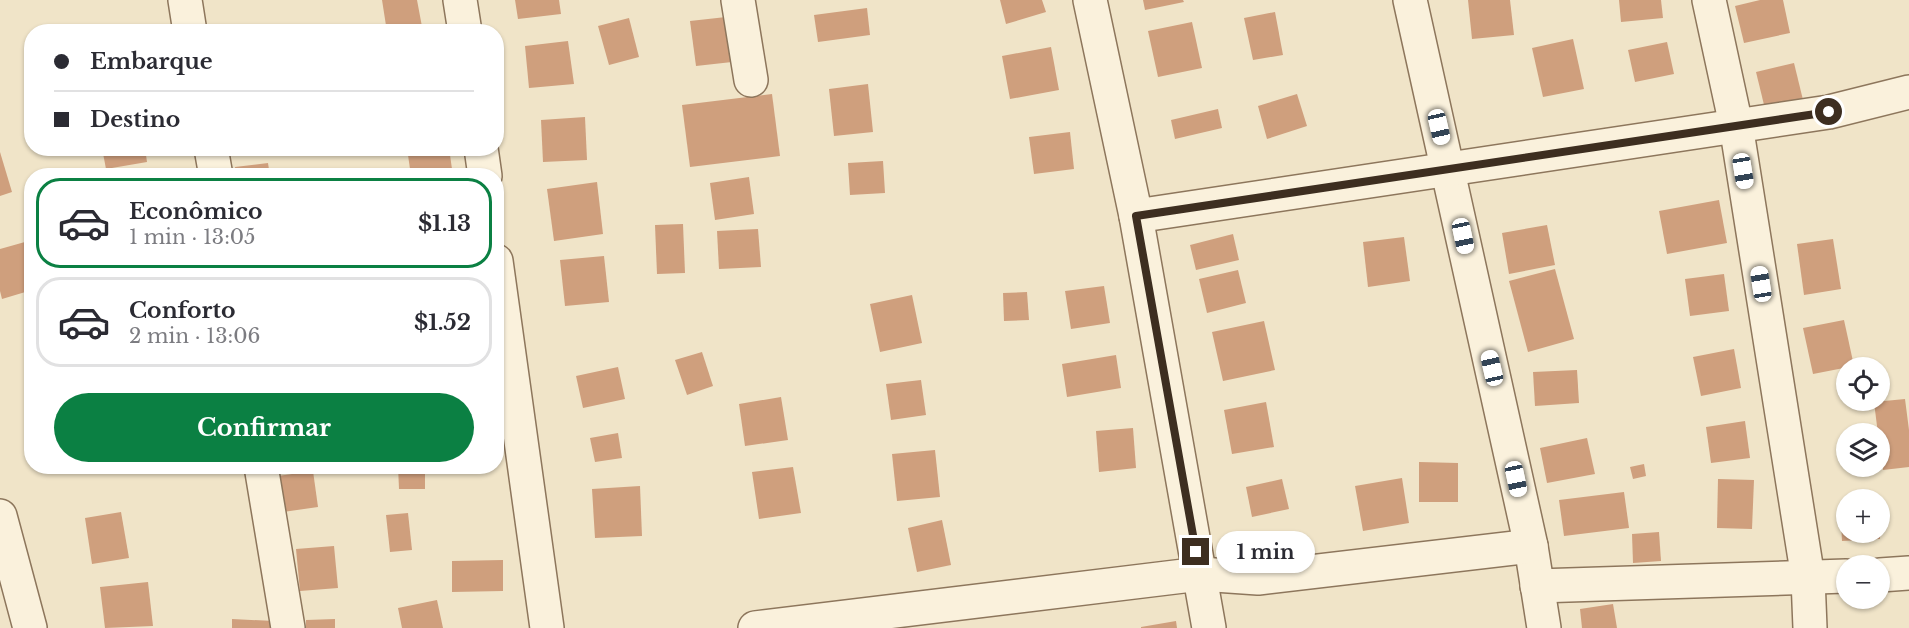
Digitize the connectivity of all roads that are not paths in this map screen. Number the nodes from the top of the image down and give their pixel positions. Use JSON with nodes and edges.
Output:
{"nodes":[{"id":1,"x":185,"y":0,"type":"edge"},
{"id":2,"x":460,"y":0,"type":"edge"},
{"id":3,"x":738,"y":0,"type":"edge"},
{"id":4,"x":1090,"y":0,"type":"edge"},
{"id":5,"x":1410,"y":0,"type":"edge"},
{"id":6,"x":1709,"y":0,"type":"edge"},
{"id":7,"x":189,"y":24,"type":"edge"},
{"id":8,"x":464,"y":24,"type":"edge"},
{"id":9,"x":751,"y":80,"type":"dead end"},
{"id":10,"x":1909,"y":92,"type":"edge"},
{"id":11,"x":1736,"y":125,"type":"junction"},
{"id":12,"x":1449,"y":169,"type":"junction"},
{"id":13,"x":1136,"y":216,"type":"junction"},
{"id":14,"x":504,"y":319,"type":"edge"},
{"id":15,"x":262,"y":474,"type":"edge"},
{"id":16,"x":0,"y":516,"type":"edge"},
{"id":17,"x":1531,"y":546,"type":"junction"},
{"id":18,"x":1909,"y":573,"type":"edge"},
{"id":19,"x":1200,"y":574,"type":"junction"},
{"id":20,"x":1890,"y":574,"type":"edge"},
{"id":21,"x":1836,"y":577,"type":"edge"},
{"id":22,"x":1808,"y":578,"type":"junction"},
{"id":23,"x":1538,"y":586,"type":"junction"},
{"id":24,"x":30,"y":628,"type":"edge"},
{"id":25,"x":288,"y":628,"type":"edge"},
{"id":26,"x":547,"y":628,"type":"edge"},
{"id":27,"x":755,"y":628,"type":"edge"},
{"id":28,"x":1209,"y":628,"type":"edge"},
{"id":29,"x":1544,"y":628,"type":"edge"},
{"id":30,"x":1810,"y":628,"type":"edge"}],
"edges":[{"from":1,"to":7,"type":"street"},
{"from":2,"to":8,"type":"street"},
{"from":3,"to":9,"type":"street"},
{"from":4,"to":13,"type":"street"},
{"from":5,"to":12,"type":"street"},
{"from":6,"to":11,"type":"street"},
{"from":10,"to":11,"type":"street"},
{"from":11,"to":12,"type":"street"},
{"from":11,"to":22,"type":"street"},
{"from":12,"to":13,"type":"street"},
{"from":12,"to":17,"type":"street"},
{"from":13,"to":19,"type":"street"},
{"from":14,"to":26,"type":"street"},
{"from":15,"to":25,"type":"street"},
{"from":16,"to":24,"type":"street"},
{"from":17,"to":19,"type":"street"},
{"from":17,"to":23,"type":"street"},
{"from":18,"to":20,"type":"street"},
{"from":19,"to":27,"type":"street"},
{"from":19,"to":28,"type":"street"},
{"from":21,"to":22,"type":"street"},
{"from":22,"to":23,"type":"street"},
{"from":22,"to":30,"type":"street"},
{"from":23,"to":29,"type":"street"}]}
